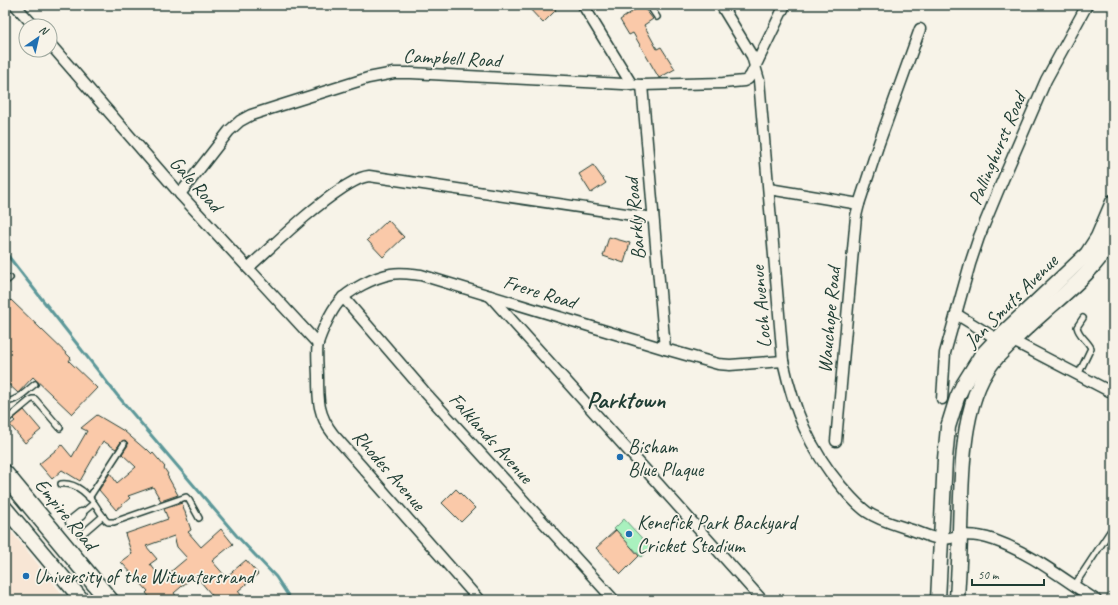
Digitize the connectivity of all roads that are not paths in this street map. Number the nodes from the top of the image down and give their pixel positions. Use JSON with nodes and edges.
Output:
{"nodes":[{"id":1,"x":15,"y":5,"type":"edge"},
{"id":2,"x":583,"y":5,"type":"edge"},
{"id":3,"x":649,"y":5,"type":"edge"},
{"id":4,"x":721,"y":5,"type":"edge"},
{"id":5,"x":785,"y":5,"type":"edge"},
{"id":6,"x":1087,"y":5,"type":"edge"},
{"id":7,"x":657,"y":17,"type":"dead end"},
{"id":8,"x":27,"y":18,"type":"edge"},
{"id":9,"x":920,"y":29,"type":"dead end"},
{"id":10,"x":58,"y":53,"type":"edge"},
{"id":11,"x":756,"y":66,"type":"junction"},
{"id":12,"x":637,"y":85,"type":"junction"},
{"id":13,"x":769,"y":189,"type":"junction"},
{"id":14,"x":180,"y":194,"type":"junction"},
{"id":15,"x":1113,"y":202,"type":"edge"},
{"id":16,"x":859,"y":204,"type":"junction"},
{"id":17,"x":653,"y":218,"type":"junction"},
{"id":18,"x":1113,"y":237,"type":"edge"},
{"id":19,"x":248,"y":268,"type":"junction"},
{"id":20,"x":10,"y":278,"type":"dead end"},
{"id":21,"x":5,"y":282,"type":"edge"},
{"id":22,"x":489,"y":295,"type":"junction"},
{"id":23,"x":343,"y":297,"type":"junction"},
{"id":24,"x":956,"y":314,"type":"junction"},
{"id":25,"x":1083,"y":318,"type":"dead end"},
{"id":26,"x":997,"y":339,"type":"junction"},
{"id":27,"x":1013,"y":341,"type":"junction"},
{"id":28,"x":318,"y":344,"type":"junction"},
{"id":29,"x":664,"y":349,"type":"junction"},
{"id":30,"x":783,"y":361,"type":"junction"},
{"id":31,"x":1078,"y":375,"type":"junction"},
{"id":32,"x":35,"y":384,"type":"dead end"},
{"id":33,"x":1113,"y":393,"type":"edge"},
{"id":34,"x":942,"y":399,"type":"dead end"},
{"id":35,"x":5,"y":402,"type":"edge"},
{"id":36,"x":5,"y":421,"type":"edge"},
{"id":37,"x":60,"y":428,"type":"dead end"},
{"id":38,"x":836,"y":440,"type":"dead end"},
{"id":39,"x":124,"y":444,"type":"dead end"},
{"id":40,"x":5,"y":472,"type":"edge"},
{"id":41,"x":5,"y":484,"type":"edge"},
{"id":42,"x":61,"y":484,"type":"dead end"},
{"id":43,"x":89,"y":498,"type":"junction"},
{"id":44,"x":94,"y":503,"type":"junction"},
{"id":45,"x":5,"y":508,"type":"edge"},
{"id":46,"x":81,"y":514,"type":"joint"},
{"id":47,"x":103,"y":516,"type":"junction"},
{"id":48,"x":199,"y":518,"type":"dead end"},
{"id":49,"x":71,"y":522,"type":"dead end"},
{"id":50,"x":1113,"y":527,"type":"edge"},
{"id":51,"x":81,"y":535,"type":"dead end"},
{"id":52,"x":960,"y":536,"type":"junction"},
{"id":53,"x":941,"y":540,"type":"junction"},
{"id":54,"x":1074,"y":586,"type":"junction"},
{"id":55,"x":82,"y":600,"type":"edge"},
{"id":56,"x":101,"y":600,"type":"edge"},
{"id":57,"x":111,"y":600,"type":"edge"},
{"id":58,"x":479,"y":600,"type":"edge"},
{"id":59,"x":614,"y":600,"type":"edge"},
{"id":60,"x":762,"y":600,"type":"edge"},
{"id":61,"x":938,"y":600,"type":"edge"},
{"id":62,"x":957,"y":600,"type":"edge"},
{"id":63,"x":1096,"y":600,"type":"edge"}],
"edges":[{"from":1,"to":8,"type":"street"},
{"from":2,"to":12,"type":"street","name":"Barkly Road"},
{"from":3,"to":7,"type":"lane"},
{"from":4,"to":11,"type":"street","name":"Loch Avenue"},
{"from":5,"to":11,"type":"street","name":"Campbell Road"},
{"from":6,"to":24,"type":"street","name":"Pallinghurst Road"},
{"from":9,"to":16,"type":"street","name":"Wauchope Road"},
{"from":10,"to":14,"type":"street","name":"Gale Road"},
{"from":11,"to":12,"type":"street","name":"Campbell Road"},
{"from":11,"to":13,"type":"street","name":"Loch Avenue"},
{"from":12,"to":14,"type":"street","name":"Campbell Road"},
{"from":12,"to":17,"type":"street","name":"Barkly Road"},
{"from":13,"to":16,"type":"street"},
{"from":13,"to":30,"type":"street","name":"Loch Avenue"},
{"from":14,"to":19,"type":"street","name":"Gale Road"},
{"from":15,"to":26,"type":"main road","name":"Jan Smuts Avenue"},
{"from":16,"to":38,"type":"street","name":"Wauchope Road"},
{"from":17,"to":19,"type":"street"},
{"from":17,"to":29,"type":"street","name":"Barkly Road"},
{"from":18,"to":27,"type":"main road","name":"Jan Smuts Avenue"},
{"from":19,"to":28,"type":"street","name":"Gale Road"},
{"from":20,"to":21,"type":"lane"},
{"from":22,"to":23,"type":"street","name":"Frere Road"},
{"from":22,"to":29,"type":"street","name":"Frere Road"},
{"from":22,"to":60,"type":"street"},
{"from":23,"to":28,"type":"street","name":"Frere Road"},
{"from":23,"to":59,"type":"street","name":"Falklands Avenue"},
{"from":24,"to":26,"type":"street"},
{"from":24,"to":34,"type":"street","name":"Pallinghurst Road"},
{"from":25,"to":31,"type":"lane"},
{"from":26,"to":53,"type":"main road","name":"Jan Smuts Avenue"},
{"from":27,"to":31,"type":"street"},
{"from":27,"to":52,"type":"main road","name":"Jan Smuts Avenue"},
{"from":28,"to":58,"type":"street","name":"Rhodes Avenue"},
{"from":29,"to":30,"type":"street","name":"Frere Road"},
{"from":30,"to":53,"type":"street","name":"Loch Avenue"},
{"from":31,"to":33,"type":"street"},
{"from":32,"to":35,"type":"lane"},
{"from":36,"to":37,"type":"lane"},
{"from":39,"to":43,"type":"lane"},
{"from":40,"to":57,"type":"main road","name":"Empire Road"},
{"from":41,"to":56,"type":"lane"},
{"from":42,"to":43,"type":"lane"},
{"from":43,"to":44,"type":"lane"},
{"from":44,"to":46,"type":"lane"},
{"from":44,"to":47,"type":"lane"},
{"from":45,"to":55,"type":"main road"},
{"from":46,"to":49,"type":"street"},
{"from":47,"to":48,"type":"lane"},
{"from":47,"to":51,"type":"lane"},
{"from":50,"to":54,"type":"lane"},
{"from":52,"to":53,"type":"street"},
{"from":52,"to":54,"type":"street"},
{"from":52,"to":62,"type":"main road","name":"Jan Smuts Avenue"},
{"from":53,"to":61,"type":"main road","name":"Jan Smuts Avenue"},
{"from":54,"to":63,"type":"street"}]}
